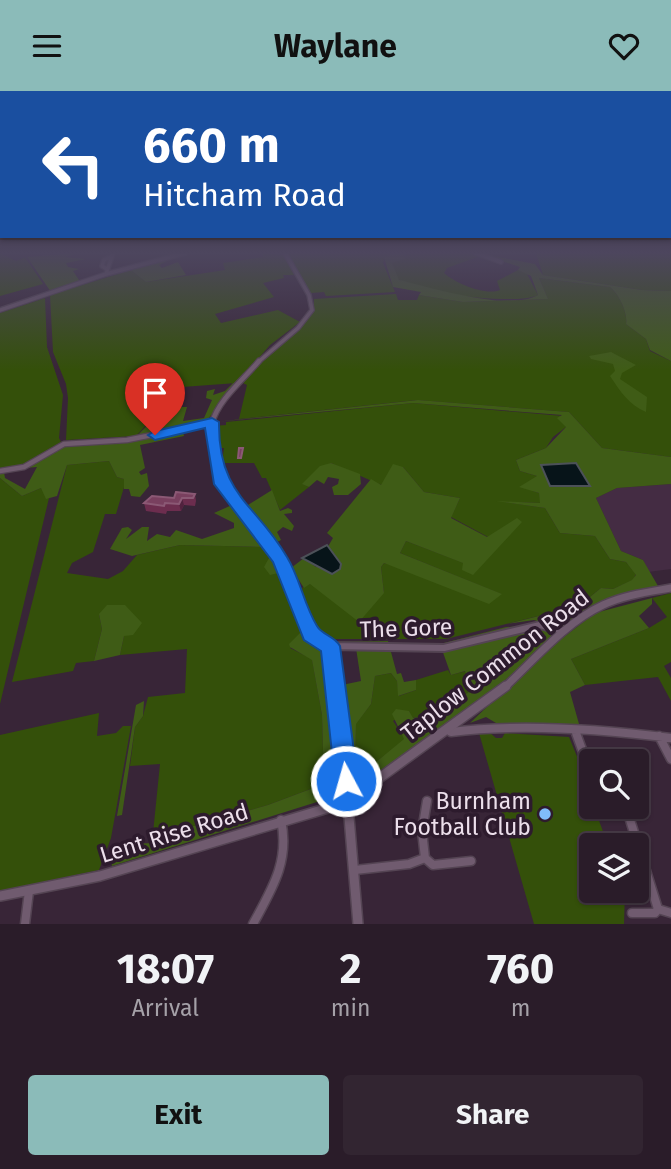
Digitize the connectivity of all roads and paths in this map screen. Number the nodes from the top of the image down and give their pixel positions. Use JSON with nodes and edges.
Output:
{"nodes":[{"id":1,"x":51,"y":292,"type":"edge"},
{"id":2,"x":308,"y":292,"type":"edge"},
{"id":3,"x":0,"y":310,"type":"edge"},
{"id":4,"x":212,"y":422,"type":"junction"},
{"id":5,"x":0,"y":471,"type":"edge"},
{"id":6,"x":671,"y":588,"type":"edge"},
{"id":7,"x":563,"y":631,"type":"junction"},
{"id":8,"x":330,"y":646,"type":"junction"},
{"id":9,"x":447,"y":730,"type":"junction"},
{"id":10,"x":576,"y":733,"type":"junction"},
{"id":11,"x":659,"y":736,"type":"junction"},
{"id":12,"x":671,"y":738,"type":"edge"},
{"id":13,"x":582,"y":749,"type":"edge"},
{"id":14,"x":671,"y":759,"type":"edge"},
{"id":15,"x":351,"y":792,"type":"junction"},
{"id":16,"x":427,"y":801,"type":"dead end"},
{"id":17,"x":345,"y":803,"type":"junction"},
{"id":18,"x":630,"y":819,"type":"edge"},
{"id":19,"x":281,"y":820,"type":"junction"},
{"id":20,"x":425,"y":858,"type":"junction"},
{"id":21,"x":471,"y":861,"type":"dead end"},
{"id":22,"x":355,"y":870,"type":"junction"},
{"id":23,"x":29,"y":891,"type":"junction"},
{"id":24,"x":0,"y":896,"type":"edge"},
{"id":25,"x":659,"y":909,"type":"junction"},
{"id":26,"x":671,"y":912,"type":"edge"},
{"id":27,"x":632,"y":913,"type":"dead end"},
{"id":28,"x":25,"y":924,"type":"edge"},
{"id":29,"x":253,"y":924,"type":"edge"},
{"id":30,"x":358,"y":924,"type":"edge"}],
"edges":[{"from":1,"to":3,"type":"street"},
{"from":2,"to":4,"type":"street"},
{"from":4,"to":5,"type":"street"},
{"from":4,"to":8,"type":"street"},
{"from":6,"to":7,"type":"street","name":"Taplow Common Road"},
{"from":7,"to":8,"type":"street","name":"The Gore"},
{"from":7,"to":9,"type":"street","name":"Taplow Common Road"},
{"from":8,"to":15,"type":"street"},
{"from":9,"to":10,"type":"street"},
{"from":9,"to":15,"type":"street","name":"Taplow Common Road"},
{"from":10,"to":11,"type":"street"},
{"from":10,"to":13,"type":"street"},
{"from":11,"to":12,"type":"street"},
{"from":11,"to":14,"type":"street"},
{"from":15,"to":17,"type":"street"},
{"from":16,"to":20,"type":"street"},
{"from":17,"to":19,"type":"street","name":"Lent Rise Road"},
{"from":17,"to":22,"type":"street"},
{"from":18,"to":25,"type":"street"},
{"from":19,"to":23,"type":"street","name":"Lent Rise Road"},
{"from":19,"to":29,"type":"street"},
{"from":20,"to":21,"type":"street"},
{"from":20,"to":22,"type":"street"},
{"from":22,"to":30,"type":"street"},
{"from":23,"to":24,"type":"street","name":"Lent Rise Road"},
{"from":23,"to":28,"type":"street"},
{"from":25,"to":26,"type":"street"},
{"from":25,"to":27,"type":"street"}]}
